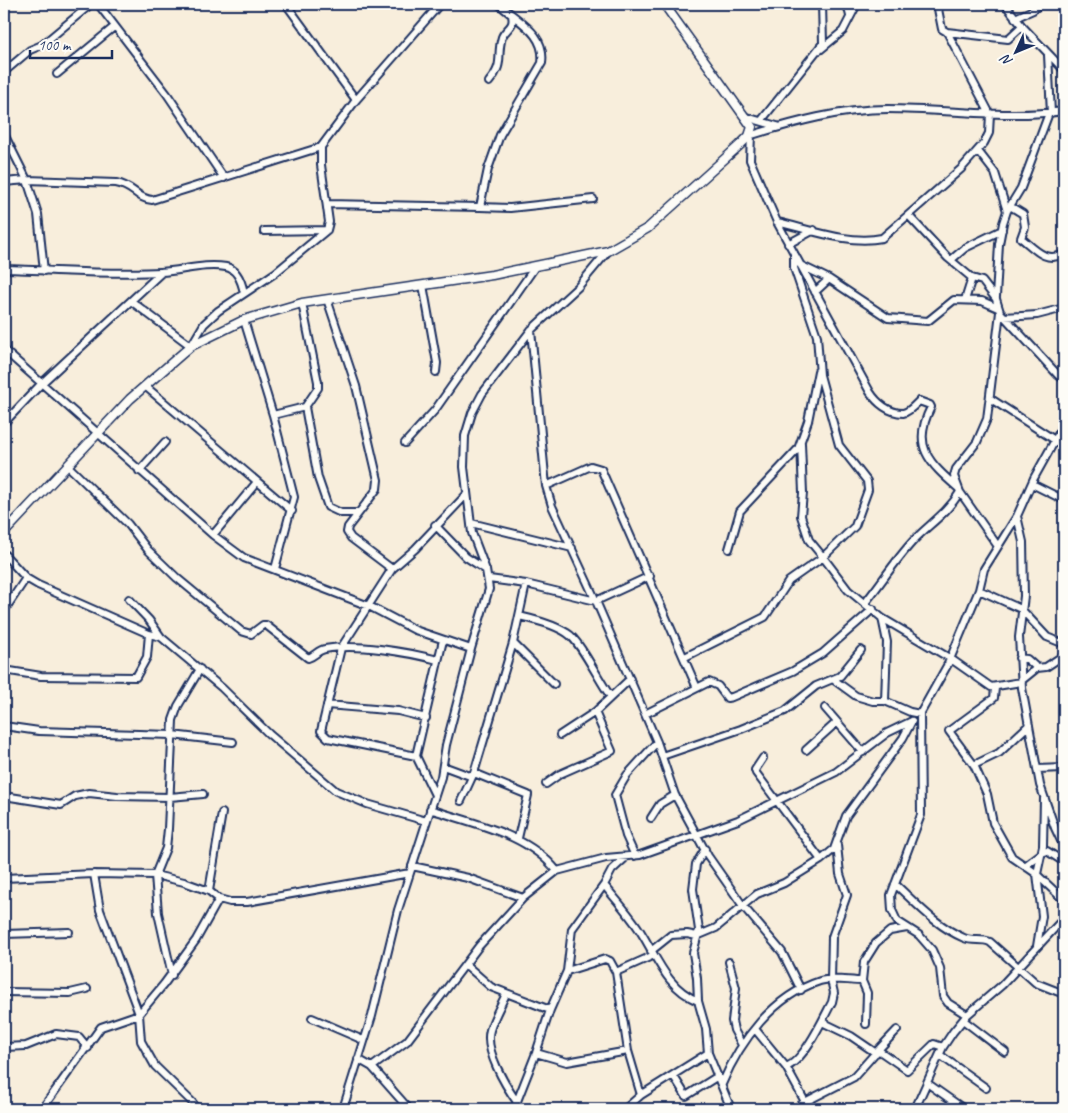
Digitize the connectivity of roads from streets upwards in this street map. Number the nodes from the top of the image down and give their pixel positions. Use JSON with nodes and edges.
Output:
{"nodes":[{"id":1,"x":92,"y":4,"type":"edge"},
{"id":2,"x":98,"y":4,"type":"edge"},
{"id":3,"x":286,"y":4,"type":"edge"},
{"id":4,"x":440,"y":4,"type":"edge"},
{"id":5,"x":499,"y":4,"type":"edge"},
{"id":6,"x":664,"y":4,"type":"edge"},
{"id":7,"x":822,"y":4,"type":"edge"},
{"id":8,"x":847,"y":4,"type":"edge"},
{"id":9,"x":857,"y":4,"type":"edge"},
{"id":10,"x":937,"y":4,"type":"edge"},
{"id":11,"x":1005,"y":4,"type":"edge"},
{"id":12,"x":1040,"y":4,"type":"edge"},
{"id":13,"x":1028,"y":13,"type":"junction"},
{"id":14,"x":512,"y":16,"type":"junction"},
{"id":15,"x":850,"y":16,"type":"junction"},
{"id":16,"x":1015,"y":18,"type":"junction"},
{"id":17,"x":1021,"y":25,"type":"junction"},
{"id":18,"x":114,"y":27,"type":"junction"},
{"id":19,"x":947,"y":32,"type":"junction"},
{"id":20,"x":817,"y":52,"type":"junction"},
{"id":21,"x":1048,"y":55,"type":"junction"},
{"id":22,"x":1064,"y":70,"type":"edge"},
{"id":23,"x":4,"y":72,"type":"edge"},
{"id":24,"x":57,"y":74,"type":"dead end"},
{"id":25,"x":489,"y":82,"type":"dead end"},
{"id":26,"x":356,"y":100,"type":"junction"},
{"id":27,"x":1064,"y":112,"type":"edge"},
{"id":28,"x":1050,"y":113,"type":"junction"},
{"id":29,"x":990,"y":114,"type":"junction"},
{"id":30,"x":746,"y":117,"type":"junction"},
{"id":31,"x":761,"y":122,"type":"junction"},
{"id":32,"x":781,"y":127,"type":"junction"},
{"id":33,"x":4,"y":134,"type":"edge"},
{"id":34,"x":750,"y":136,"type":"junction"},
{"id":35,"x":321,"y":147,"type":"junction"},
{"id":36,"x":978,"y":151,"type":"junction"},
{"id":37,"x":224,"y":178,"type":"junction"},
{"id":38,"x":27,"y":180,"type":"junction"},
{"id":39,"x":4,"y":182,"type":"edge"},
{"id":40,"x":592,"y":199,"type":"dead end"},
{"id":41,"x":327,"y":204,"type":"junction"},
{"id":42,"x":480,"y":207,"type":"junction"},
{"id":43,"x":1008,"y":209,"type":"junction"},
{"id":44,"x":909,"y":216,"type":"junction"},
{"id":45,"x":777,"y":222,"type":"junction"},
{"id":46,"x":327,"y":230,"type":"junction"},
{"id":47,"x":814,"y":230,"type":"junction"},
{"id":48,"x":1002,"y":230,"type":"junction"},
{"id":49,"x":264,"y":231,"type":"dead end"},
{"id":50,"x":788,"y":244,"type":"junction"},
{"id":51,"x":608,"y":251,"type":"junction"},
{"id":52,"x":794,"y":253,"type":"junction"},
{"id":53,"x":1064,"y":254,"type":"edge"},
{"id":54,"x":951,"y":260,"type":"junction"},
{"id":55,"x":800,"y":265,"type":"junction"},
{"id":56,"x":535,"y":267,"type":"junction"},
{"id":57,"x":4,"y":269,"type":"edge"},
{"id":58,"x":44,"y":271,"type":"junction"},
{"id":59,"x":162,"y":272,"type":"junction"},
{"id":60,"x":972,"y":278,"type":"junction"},
{"id":61,"x":829,"y":279,"type":"junction"},
{"id":62,"x":423,"y":285,"type":"junction"},
{"id":63,"x":815,"y":292,"type":"junction"},
{"id":64,"x":244,"y":293,"type":"junction"},
{"id":65,"x":327,"y":298,"type":"junction"},
{"id":66,"x":996,"y":299,"type":"junction"},
{"id":67,"x":965,"y":300,"type":"junction"},
{"id":68,"x":131,"y":301,"type":"junction"},
{"id":69,"x":302,"y":303,"type":"junction"},
{"id":70,"x":1064,"y":308,"type":"edge"},
{"id":71,"x":1001,"y":312,"type":"junction"},
{"id":72,"x":244,"y":320,"type":"junction"},
{"id":73,"x":531,"y":330,"type":"junction"},
{"id":74,"x":191,"y":346,"type":"junction"},
{"id":75,"x":4,"y":350,"type":"edge"},
{"id":76,"x":819,"y":365,"type":"junction"},
{"id":77,"x":436,"y":372,"type":"dead end"},
{"id":78,"x":1064,"y":379,"type":"edge"},
{"id":79,"x":41,"y":384,"type":"junction"},
{"id":80,"x":145,"y":386,"type":"junction"},
{"id":81,"x":991,"y":399,"type":"junction"},
{"id":82,"x":305,"y":407,"type":"junction"},
{"id":83,"x":273,"y":415,"type":"junction"},
{"id":84,"x":4,"y":423,"type":"edge"},
{"id":85,"x":1064,"y":424,"type":"edge"},
{"id":86,"x":98,"y":434,"type":"junction"},
{"id":87,"x":1054,"y":439,"type":"junction"},
{"id":88,"x":165,"y":442,"type":"dead end"},
{"id":89,"x":405,"y":443,"type":"dead end"},
{"id":90,"x":801,"y":443,"type":"junction"},
{"id":91,"x":1064,"y":446,"type":"edge"},
{"id":92,"x":68,"y":466,"type":"junction"},
{"id":93,"x":139,"y":470,"type":"junction"},
{"id":94,"x":257,"y":482,"type":"junction"},
{"id":95,"x":1032,"y":484,"type":"junction"},
{"id":96,"x":546,"y":486,"type":"junction"},
{"id":97,"x":959,"y":490,"type":"junction"},
{"id":98,"x":467,"y":494,"type":"junction"},
{"id":99,"x":1064,"y":500,"type":"edge"},
{"id":100,"x":292,"y":511,"type":"junction"},
{"id":101,"x":358,"y":513,"type":"junction"},
{"id":102,"x":1017,"y":516,"type":"junction"},
{"id":103,"x":471,"y":523,"type":"junction"},
{"id":104,"x":435,"y":526,"type":"junction"},
{"id":105,"x":4,"y":533,"type":"edge"},
{"id":106,"x":213,"y":535,"type":"junction"},
{"id":107,"x":998,"y":545,"type":"junction"},
{"id":108,"x":572,"y":548,"type":"junction"},
{"id":109,"x":729,"y":549,"type":"dead end"},
{"id":110,"x":4,"y":554,"type":"edge"},
{"id":111,"x":823,"y":557,"type":"junction"},
{"id":112,"x":275,"y":569,"type":"junction"},
{"id":113,"x":392,"y":569,"type":"junction"},
{"id":114,"x":486,"y":570,"type":"junction"},
{"id":115,"x":650,"y":576,"type":"junction"},
{"id":116,"x":26,"y":578,"type":"junction"},
{"id":117,"x":489,"y":579,"type":"junction"},
{"id":118,"x":526,"y":584,"type":"junction"},
{"id":119,"x":979,"y":590,"type":"junction"},
{"id":120,"x":129,"y":599,"type":"dead end"},
{"id":121,"x":596,"y":601,"type":"junction"},
{"id":122,"x":865,"y":603,"type":"junction"},
{"id":123,"x":369,"y":606,"type":"junction"},
{"id":124,"x":873,"y":609,"type":"junction"},
{"id":125,"x":1021,"y":609,"type":"junction"},
{"id":126,"x":4,"y":611,"type":"edge"},
{"id":127,"x":519,"y":616,"type":"junction"},
{"id":128,"x":882,"y":618,"type":"junction"},
{"id":129,"x":149,"y":634,"type":"junction"},
{"id":130,"x":161,"y":637,"type":"junction"},
{"id":131,"x":443,"y":640,"type":"junction"},
{"id":132,"x":513,"y":643,"type":"junction"},
{"id":133,"x":1064,"y":644,"type":"edge"},
{"id":134,"x":341,"y":648,"type":"junction"},
{"id":135,"x":471,"y":649,"type":"junction"},
{"id":136,"x":861,"y":650,"type":"dead end"},
{"id":137,"x":1064,"y":655,"type":"edge"},
{"id":138,"x":685,"y":657,"type":"junction"},
{"id":139,"x":1019,"y":658,"type":"junction"},
{"id":140,"x":951,"y":659,"type":"junction"},
{"id":141,"x":438,"y":660,"type":"junction"},
{"id":142,"x":1038,"y":668,"type":"junction"},
{"id":143,"x":200,"y":669,"type":"junction"},
{"id":144,"x":4,"y":670,"type":"edge"},
{"id":145,"x":630,"y":679,"type":"junction"},
{"id":146,"x":834,"y":680,"type":"junction"},
{"id":147,"x":1021,"y":681,"type":"junction"},
{"id":148,"x":554,"y":684,"type":"dead end"},
{"id":149,"x":697,"y":688,"type":"junction"},
{"id":150,"x":995,"y":688,"type":"junction"},
{"id":151,"x":611,"y":697,"type":"junction"},
{"id":152,"x":885,"y":700,"type":"junction"},
{"id":153,"x":327,"y":705,"type":"junction"},
{"id":154,"x":825,"y":708,"type":"dead end"},
{"id":155,"x":596,"y":712,"type":"junction"},
{"id":156,"x":645,"y":714,"type":"junction"},
{"id":157,"x":920,"y":716,"type":"junction"},
{"id":158,"x":426,"y":718,"type":"junction"},
{"id":159,"x":912,"y":720,"type":"junction"},
{"id":160,"x":837,"y":722,"type":"junction"},
{"id":161,"x":1029,"y":725,"type":"junction"},
{"id":162,"x":4,"y":726,"type":"edge"},
{"id":163,"x":172,"y":735,"type":"junction"},
{"id":164,"x":560,"y":735,"type":"dead end"},
{"id":165,"x":233,"y":742,"type":"dead end"},
{"id":166,"x":657,"y":742,"type":"junction"},
{"id":167,"x":806,"y":750,"type":"dead end"},
{"id":168,"x":862,"y":752,"type":"junction"},
{"id":169,"x":416,"y":756,"type":"junction"},
{"id":170,"x":662,"y":756,"type":"junction"},
{"id":171,"x":763,"y":758,"type":"dead end"},
{"id":172,"x":974,"y":765,"type":"junction"},
{"id":173,"x":443,"y":766,"type":"junction"},
{"id":174,"x":1064,"y":768,"type":"edge"},
{"id":175,"x":1037,"y":769,"type":"junction"},
{"id":176,"x":474,"y":774,"type":"junction"},
{"id":177,"x":546,"y":784,"type":"dead end"},
{"id":178,"x":203,"y":794,"type":"dead end"},
{"id":179,"x":435,"y":794,"type":"junction"},
{"id":180,"x":675,"y":795,"type":"junction"},
{"id":181,"x":4,"y":796,"type":"edge"},
{"id":182,"x":170,"y":797,"type":"junction"},
{"id":183,"x":1044,"y":797,"type":"junction"},
{"id":184,"x":775,"y":800,"type":"junction"},
{"id":185,"x":461,"y":801,"type":"dead end"},
{"id":186,"x":430,"y":809,"type":"junction"},
{"id":187,"x":222,"y":813,"type":"dead end"},
{"id":188,"x":651,"y":818,"type":"dead end"},
{"id":189,"x":426,"y":821,"type":"junction"},
{"id":190,"x":696,"y":834,"type":"junction"},
{"id":191,"x":518,"y":838,"type":"junction"},
{"id":192,"x":837,"y":842,"type":"junction"},
{"id":193,"x":1064,"y":847,"type":"edge"},
{"id":194,"x":705,"y":849,"type":"junction"},
{"id":195,"x":1042,"y":852,"type":"junction"},
{"id":196,"x":635,"y":856,"type":"junction"},
{"id":197,"x":624,"y":858,"type":"junction"},
{"id":198,"x":821,"y":860,"type":"junction"},
{"id":199,"x":1064,"y":862,"type":"edge"},
{"id":200,"x":412,"y":866,"type":"junction"},
{"id":201,"x":1025,"y":866,"type":"junction"},
{"id":202,"x":558,"y":871,"type":"junction"},
{"id":203,"x":94,"y":874,"type":"junction"},
{"id":204,"x":410,"y":874,"type":"junction"},
{"id":205,"x":1037,"y":874,"type":"junction"},
{"id":206,"x":154,"y":875,"type":"junction"},
{"id":207,"x":4,"y":878,"type":"edge"},
{"id":208,"x":895,"y":884,"type":"junction"},
{"id":209,"x":604,"y":885,"type":"junction"},
{"id":210,"x":209,"y":891,"type":"junction"},
{"id":211,"x":522,"y":898,"type":"junction"},
{"id":212,"x":219,"y":899,"type":"junction"},
{"id":213,"x":1064,"y":900,"type":"edge"},
{"id":214,"x":743,"y":906,"type":"junction"},
{"id":215,"x":1064,"y":918,"type":"edge"},
{"id":216,"x":907,"y":928,"type":"junction"},
{"id":217,"x":69,"y":932,"type":"dead end"},
{"id":218,"x":4,"y":934,"type":"edge"},
{"id":219,"x":697,"y":936,"type":"junction"},
{"id":220,"x":1036,"y":947,"type":"junction"},
{"id":221,"x":652,"y":954,"type":"junction"},
{"id":222,"x":729,"y":962,"type":"dead end"},
{"id":223,"x":466,"y":965,"type":"junction"},
{"id":224,"x":1018,"y":968,"type":"junction"},
{"id":225,"x":567,"y":971,"type":"junction"},
{"id":226,"x":616,"y":972,"type":"junction"},
{"id":227,"x":172,"y":975,"type":"junction"},
{"id":228,"x":831,"y":980,"type":"junction"},
{"id":229,"x":862,"y":981,"type":"junction"},
{"id":230,"x":87,"y":989,"type":"dead end"},
{"id":231,"x":801,"y":990,"type":"junction"},
{"id":232,"x":4,"y":992,"type":"edge"},
{"id":233,"x":506,"y":994,"type":"junction"},
{"id":234,"x":1064,"y":994,"type":"edge"},
{"id":235,"x":698,"y":1001,"type":"junction"},
{"id":236,"x":550,"y":1010,"type":"junction"},
{"id":237,"x":138,"y":1014,"type":"junction"},
{"id":238,"x":312,"y":1018,"type":"dead end"},
{"id":239,"x":965,"y":1018,"type":"junction"},
{"id":240,"x":822,"y":1022,"type":"junction"},
{"id":241,"x":866,"y":1024,"type":"dead end"},
{"id":242,"x":755,"y":1030,"type":"junction"},
{"id":243,"x":897,"y":1030,"type":"dead end"},
{"id":244,"x":363,"y":1040,"type":"junction"},
{"id":245,"x":742,"y":1045,"type":"junction"},
{"id":246,"x":4,"y":1047,"type":"edge"},
{"id":247,"x":943,"y":1047,"type":"junction"},
{"id":248,"x":88,"y":1048,"type":"junction"},
{"id":249,"x":628,"y":1051,"type":"junction"},
{"id":250,"x":536,"y":1052,"type":"junction"},
{"id":251,"x":877,"y":1052,"type":"junction"},
{"id":252,"x":1005,"y":1052,"type":"dead end"},
{"id":253,"x":708,"y":1053,"type":"junction"},
{"id":254,"x":940,"y":1054,"type":"junction"},
{"id":255,"x":358,"y":1059,"type":"junction"},
{"id":256,"x":372,"y":1067,"type":"junction"},
{"id":257,"x":786,"y":1068,"type":"junction"},
{"id":258,"x":673,"y":1075,"type":"junction"},
{"id":259,"x":718,"y":1076,"type":"junction"},
{"id":260,"x":927,"y":1083,"type":"junction"},
{"id":261,"x":722,"y":1084,"type":"junction"},
{"id":262,"x":986,"y":1088,"type":"dead end"},
{"id":263,"x":641,"y":1095,"type":"junction"},
{"id":264,"x":517,"y":1102,"type":"junction"},
{"id":265,"x":803,"y":1103,"type":"junction"},
{"id":266,"x":42,"y":1109,"type":"edge"},
{"id":267,"x":196,"y":1109,"type":"edge"},
{"id":268,"x":343,"y":1109,"type":"edge"},
{"id":269,"x":410,"y":1109,"type":"edge"},
{"id":270,"x":514,"y":1109,"type":"edge"},
{"id":271,"x":625,"y":1109,"type":"edge"},
{"id":272,"x":731,"y":1109,"type":"edge"},
{"id":273,"x":796,"y":1109,"type":"edge"},
{"id":274,"x":808,"y":1109,"type":"edge"},
{"id":275,"x":915,"y":1109,"type":"edge"},
{"id":276,"x":964,"y":1109,"type":"edge"}],
"edges":[{"from":1,"to":23,"type":"street"},
{"from":2,"to":18,"type":"street"},
{"from":3,"to":26,"type":"street"},
{"from":4,"to":26,"type":"street"},
{"from":5,"to":14,"type":"street"},
{"from":6,"to":30,"type":"street"},
{"from":7,"to":20,"type":"street"},
{"from":8,"to":15,"type":"street"},
{"from":9,"to":15,"type":"street"},
{"from":10,"to":19,"type":"street"},
{"from":11,"to":16,"type":"street"},
{"from":12,"to":13,"type":"street"},
{"from":13,"to":16,"type":"street"},
{"from":13,"to":17,"type":"street"},
{"from":14,"to":25,"type":"street"},
{"from":14,"to":42,"type":"street"},
{"from":15,"to":20,"type":"street"},
{"from":16,"to":17,"type":"street"},
{"from":17,"to":19,"type":"street"},
{"from":17,"to":21,"type":"street"},
{"from":18,"to":24,"type":"street"},
{"from":18,"to":37,"type":"street"},
{"from":19,"to":29,"type":"street"},
{"from":20,"to":31,"type":"street"},
{"from":21,"to":22,"type":"street"},
{"from":21,"to":28,"type":"street"},
{"from":26,"to":35,"type":"street"},
{"from":27,"to":28,"type":"street"},
{"from":28,"to":29,"type":"street"},
{"from":28,"to":43,"type":"street"},
{"from":29,"to":32,"type":"street"},
{"from":29,"to":36,"type":"street"},
{"from":30,"to":31,"type":"street"},
{"from":30,"to":34,"type":"street"},
{"from":31,"to":32,"type":"street"},
{"from":32,"to":34,"type":"street"},
{"from":33,"to":38,"type":"street"},
{"from":34,"to":45,"type":"street"},
{"from":34,"to":51,"type":"street"},
{"from":35,"to":37,"type":"street"},
{"from":35,"to":41,"type":"street"},
{"from":36,"to":43,"type":"street"},
{"from":36,"to":44,"type":"street"},
{"from":37,"to":38,"type":"street"},
{"from":38,"to":39,"type":"street"},
{"from":38,"to":58,"type":"street"},
{"from":40,"to":42,"type":"street"},
{"from":41,"to":42,"type":"street"},
{"from":41,"to":46,"type":"street"},
{"from":43,"to":48,"type":"street"},
{"from":43,"to":53,"type":"street"},
{"from":44,"to":47,"type":"street"},
{"from":44,"to":54,"type":"street"},
{"from":45,"to":47,"type":"street"},
{"from":45,"to":50,"type":"street"},
{"from":46,"to":49,"type":"street"},
{"from":46,"to":64,"type":"street"},
{"from":47,"to":50,"type":"street"},
{"from":48,"to":54,"type":"street"},
{"from":48,"to":66,"type":"street"},
{"from":50,"to":52,"type":"street"},
{"from":51,"to":56,"type":"street"},
{"from":51,"to":73,"type":"street"},
{"from":52,"to":55,"type":"street"},
{"from":52,"to":76,"type":"street"},
{"from":54,"to":60,"type":"street"},
{"from":55,"to":61,"type":"street"},
{"from":55,"to":63,"type":"street"},
{"from":56,"to":62,"type":"street"},
{"from":56,"to":89,"type":"street"},
{"from":57,"to":58,"type":"street"},
{"from":58,"to":59,"type":"street"},
{"from":59,"to":64,"type":"street"},
{"from":59,"to":68,"type":"street"},
{"from":60,"to":66,"type":"street"},
{"from":60,"to":67,"type":"street"},
{"from":61,"to":63,"type":"street"},
{"from":61,"to":67,"type":"street"},
{"from":62,"to":65,"type":"street"},
{"from":62,"to":77,"type":"street"},
{"from":63,"to":97,"type":"street"},
{"from":64,"to":74,"type":"street"},
{"from":65,"to":69,"type":"street"},
{"from":65,"to":101,"type":"street"},
{"from":66,"to":71,"type":"street"},
{"from":67,"to":71,"type":"street"},
{"from":68,"to":74,"type":"street"},
{"from":68,"to":79,"type":"street"},
{"from":69,"to":72,"type":"street"},
{"from":69,"to":82,"type":"street"},
{"from":70,"to":71,"type":"street"},
{"from":71,"to":78,"type":"street"},
{"from":71,"to":81,"type":"street"},
{"from":72,"to":74,"type":"street"},
{"from":72,"to":83,"type":"street"},
{"from":73,"to":96,"type":"street"},
{"from":73,"to":98,"type":"street"},
{"from":74,"to":80,"type":"street"},
{"from":75,"to":79,"type":"street"},
{"from":76,"to":90,"type":"street"},
{"from":76,"to":111,"type":"street"},
{"from":79,"to":84,"type":"street"},
{"from":79,"to":86,"type":"street"},
{"from":80,"to":86,"type":"street"},
{"from":80,"to":94,"type":"street"},
{"from":81,"to":87,"type":"street"},
{"from":81,"to":97,"type":"street"},
{"from":82,"to":83,"type":"street"},
{"from":82,"to":101,"type":"street"},
{"from":83,"to":100,"type":"street"},
{"from":85,"to":87,"type":"street"},
{"from":86,"to":92,"type":"street"},
{"from":86,"to":93,"type":"street"},
{"from":87,"to":91,"type":"street"},
{"from":87,"to":95,"type":"street"},
{"from":88,"to":93,"type":"street"},
{"from":90,"to":109,"type":"street"},
{"from":90,"to":111,"type":"street"},
{"from":92,"to":105,"type":"street"},
{"from":92,"to":134,"type":"street"},
{"from":93,"to":106,"type":"street"},
{"from":94,"to":100,"type":"street"},
{"from":94,"to":106,"type":"street"},
{"from":95,"to":99,"type":"street"},
{"from":95,"to":102,"type":"street"},
{"from":96,"to":108,"type":"street"},
{"from":96,"to":115,"type":"street"},
{"from":97,"to":107,"type":"street"},
{"from":97,"to":122,"type":"street"},
{"from":98,"to":103,"type":"street"},
{"from":98,"to":104,"type":"street"},
{"from":100,"to":112,"type":"street"},
{"from":101,"to":113,"type":"street"},
{"from":102,"to":107,"type":"street"},
{"from":102,"to":125,"type":"street"},
{"from":103,"to":108,"type":"street"},
{"from":103,"to":114,"type":"street"},
{"from":104,"to":113,"type":"street"},
{"from":104,"to":114,"type":"street"},
{"from":106,"to":112,"type":"street"},
{"from":107,"to":119,"type":"street"},
{"from":108,"to":121,"type":"street"},
{"from":110,"to":116,"type":"street"},
{"from":111,"to":122,"type":"street"},
{"from":111,"to":138,"type":"street"},
{"from":112,"to":123,"type":"street"},
{"from":113,"to":123,"type":"street"},
{"from":114,"to":117,"type":"street"},
{"from":115,"to":121,"type":"street"},
{"from":115,"to":138,"type":"street"},
{"from":116,"to":126,"type":"street"},
{"from":116,"to":129,"type":"street"},
{"from":117,"to":118,"type":"street"},
{"from":117,"to":135,"type":"street"},
{"from":118,"to":121,"type":"street"},
{"from":118,"to":127,"type":"street"},
{"from":119,"to":125,"type":"street"},
{"from":119,"to":140,"type":"street"},
{"from":120,"to":130,"type":"street"},
{"from":121,"to":145,"type":"street"},
{"from":122,"to":124,"type":"street"},
{"from":123,"to":131,"type":"street"},
{"from":123,"to":134,"type":"street"},
{"from":124,"to":128,"type":"street"},
{"from":124,"to":149,"type":"street"},
{"from":125,"to":133,"type":"street"},
{"from":125,"to":139,"type":"street"},
{"from":127,"to":132,"type":"street"},
{"from":127,"to":151,"type":"street"},
{"from":128,"to":140,"type":"street"},
{"from":128,"to":152,"type":"street"},
{"from":129,"to":130,"type":"street"},
{"from":129,"to":144,"type":"street"},
{"from":130,"to":143,"type":"street"},
{"from":131,"to":135,"type":"street"},
{"from":131,"to":141,"type":"street"},
{"from":132,"to":148,"type":"street"},
{"from":132,"to":176,"type":"street"},
{"from":134,"to":141,"type":"street"},
{"from":134,"to":153,"type":"street"},
{"from":135,"to":173,"type":"street"},
{"from":136,"to":146,"type":"street"},
{"from":137,"to":142,"type":"street"},
{"from":138,"to":149,"type":"street"},
{"from":139,"to":142,"type":"street"},
{"from":139,"to":147,"type":"street"},
{"from":140,"to":150,"type":"street"},
{"from":140,"to":157,"type":"street"},
{"from":141,"to":158,"type":"street"},
{"from":142,"to":147,"type":"street"},
{"from":143,"to":163,"type":"street"},
{"from":143,"to":189,"type":"street"},
{"from":145,"to":151,"type":"street"},
{"from":145,"to":156,"type":"street"},
{"from":146,"to":152,"type":"street"},
{"from":146,"to":170,"type":"street"},
{"from":147,"to":150,"type":"street"},
{"from":147,"to":161,"type":"street"},
{"from":149,"to":156,"type":"street"},
{"from":150,"to":172,"type":"street"},
{"from":151,"to":155,"type":"street"},
{"from":152,"to":157,"type":"street"},
{"from":153,"to":158,"type":"street"},
{"from":153,"to":169,"type":"street"},
{"from":154,"to":160,"type":"street"},
{"from":155,"to":164,"type":"street"},
{"from":155,"to":177,"type":"street"},
{"from":156,"to":166,"type":"street"},
{"from":157,"to":159,"type":"street"},
{"from":157,"to":208,"type":"street"},
{"from":158,"to":169,"type":"street"},
{"from":159,"to":168,"type":"street"},
{"from":159,"to":192,"type":"street"},
{"from":160,"to":167,"type":"street"},
{"from":160,"to":168,"type":"street"},
{"from":161,"to":172,"type":"street"},
{"from":161,"to":175,"type":"street"},
{"from":162,"to":163,"type":"street"},
{"from":163,"to":165,"type":"street"},
{"from":163,"to":182,"type":"street"},
{"from":166,"to":170,"type":"street"},
{"from":166,"to":196,"type":"street"},
{"from":168,"to":184,"type":"street"},
{"from":169,"to":179,"type":"street"},
{"from":170,"to":180,"type":"street"},
{"from":171,"to":184,"type":"street"},
{"from":172,"to":201,"type":"street"},
{"from":173,"to":176,"type":"street"},
{"from":173,"to":179,"type":"street"},
{"from":174,"to":175,"type":"street"},
{"from":175,"to":183,"type":"street"},
{"from":176,"to":185,"type":"street"},
{"from":176,"to":191,"type":"street"},
{"from":178,"to":182,"type":"street"},
{"from":179,"to":186,"type":"street"},
{"from":180,"to":188,"type":"street"},
{"from":180,"to":190,"type":"street"},
{"from":181,"to":182,"type":"street"},
{"from":182,"to":206,"type":"street"},
{"from":183,"to":193,"type":"street"},
{"from":183,"to":195,"type":"street"},
{"from":184,"to":190,"type":"street"},
{"from":184,"to":198,"type":"street"},
{"from":186,"to":189,"type":"street"},
{"from":186,"to":191,"type":"street"},
{"from":187,"to":210,"type":"street"},
{"from":189,"to":200,"type":"street"},
{"from":190,"to":194,"type":"street"},
{"from":190,"to":196,"type":"street"},
{"from":191,"to":202,"type":"street"},
{"from":192,"to":198,"type":"street"},
{"from":192,"to":228,"type":"street"},
{"from":194,"to":214,"type":"street"},
{"from":194,"to":219,"type":"street"},
{"from":195,"to":199,"type":"street"},
{"from":195,"to":201,"type":"street"},
{"from":195,"to":205,"type":"street"},
{"from":196,"to":197,"type":"street"},
{"from":197,"to":202,"type":"street"},
{"from":197,"to":209,"type":"street"},
{"from":198,"to":214,"type":"street"},
{"from":200,"to":204,"type":"street"},
{"from":200,"to":211,"type":"street"},
{"from":201,"to":205,"type":"street"},
{"from":202,"to":211,"type":"street"},
{"from":203,"to":206,"type":"street"},
{"from":203,"to":207,"type":"street"},
{"from":203,"to":237,"type":"street"},
{"from":204,"to":212,"type":"street"},
{"from":204,"to":244,"type":"street"},
{"from":205,"to":213,"type":"street"},
{"from":205,"to":220,"type":"street"},
{"from":206,"to":210,"type":"street"},
{"from":206,"to":227,"type":"street"},
{"from":208,"to":216,"type":"street"},
{"from":208,"to":224,"type":"street"},
{"from":209,"to":221,"type":"street"},
{"from":209,"to":225,"type":"street"},
{"from":210,"to":212,"type":"street"},
{"from":211,"to":223,"type":"street"},
{"from":212,"to":227,"type":"street"},
{"from":214,"to":219,"type":"street"},
{"from":214,"to":231,"type":"street"},
{"from":215,"to":220,"type":"street"},
{"from":216,"to":229,"type":"street"},
{"from":216,"to":239,"type":"street"},
{"from":217,"to":218,"type":"street"},
{"from":219,"to":221,"type":"street"},
{"from":219,"to":235,"type":"street"},
{"from":220,"to":224,"type":"street"},
{"from":221,"to":226,"type":"street"},
{"from":221,"to":235,"type":"street"},
{"from":222,"to":245,"type":"street"},
{"from":223,"to":233,"type":"street"},
{"from":223,"to":256,"type":"street"},
{"from":224,"to":234,"type":"street"},
{"from":224,"to":239,"type":"street"},
{"from":225,"to":226,"type":"street"},
{"from":225,"to":236,"type":"street"},
{"from":226,"to":249,"type":"street"},
{"from":227,"to":237,"type":"street"},
{"from":228,"to":229,"type":"street"},
{"from":228,"to":231,"type":"street"},
{"from":228,"to":240,"type":"street"},
{"from":229,"to":241,"type":"street"},
{"from":230,"to":232,"type":"street"},
{"from":231,"to":242,"type":"street"},
{"from":233,"to":236,"type":"street"},
{"from":233,"to":264,"type":"street"},
{"from":235,"to":253,"type":"street"},
{"from":236,"to":250,"type":"street"},
{"from":237,"to":248,"type":"street"},
{"from":237,"to":267,"type":"street"},
{"from":238,"to":244,"type":"street"},
{"from":239,"to":247,"type":"street"},
{"from":239,"to":252,"type":"street"},
{"from":240,"to":251,"type":"street"},
{"from":240,"to":257,"type":"street"},
{"from":242,"to":245,"type":"street"},
{"from":242,"to":257,"type":"street"},
{"from":243,"to":251,"type":"street"},
{"from":244,"to":255,"type":"street"},
{"from":245,"to":261,"type":"street"},
{"from":246,"to":248,"type":"street"},
{"from":247,"to":251,"type":"street"},
{"from":247,"to":254,"type":"street"},
{"from":248,"to":266,"type":"street"},
{"from":249,"to":250,"type":"street"},
{"from":249,"to":263,"type":"street"},
{"from":250,"to":264,"type":"street"},
{"from":251,"to":265,"type":"street"},
{"from":253,"to":258,"type":"street"},
{"from":253,"to":259,"type":"street"},
{"from":254,"to":260,"type":"street"},
{"from":254,"to":262,"type":"street"},
{"from":255,"to":256,"type":"street"},
{"from":255,"to":268,"type":"street"},
{"from":256,"to":269,"type":"street"},
{"from":257,"to":265,"type":"street"},
{"from":258,"to":259,"type":"street"},
{"from":258,"to":263,"type":"street"},
{"from":259,"to":261,"type":"street"},
{"from":260,"to":275,"type":"street"},
{"from":260,"to":276,"type":"street"},
{"from":261,"to":272,"type":"street"},
{"from":263,"to":271,"type":"street"},
{"from":264,"to":270,"type":"street"},
{"from":265,"to":273,"type":"street"},
{"from":265,"to":274,"type":"street"}]}
